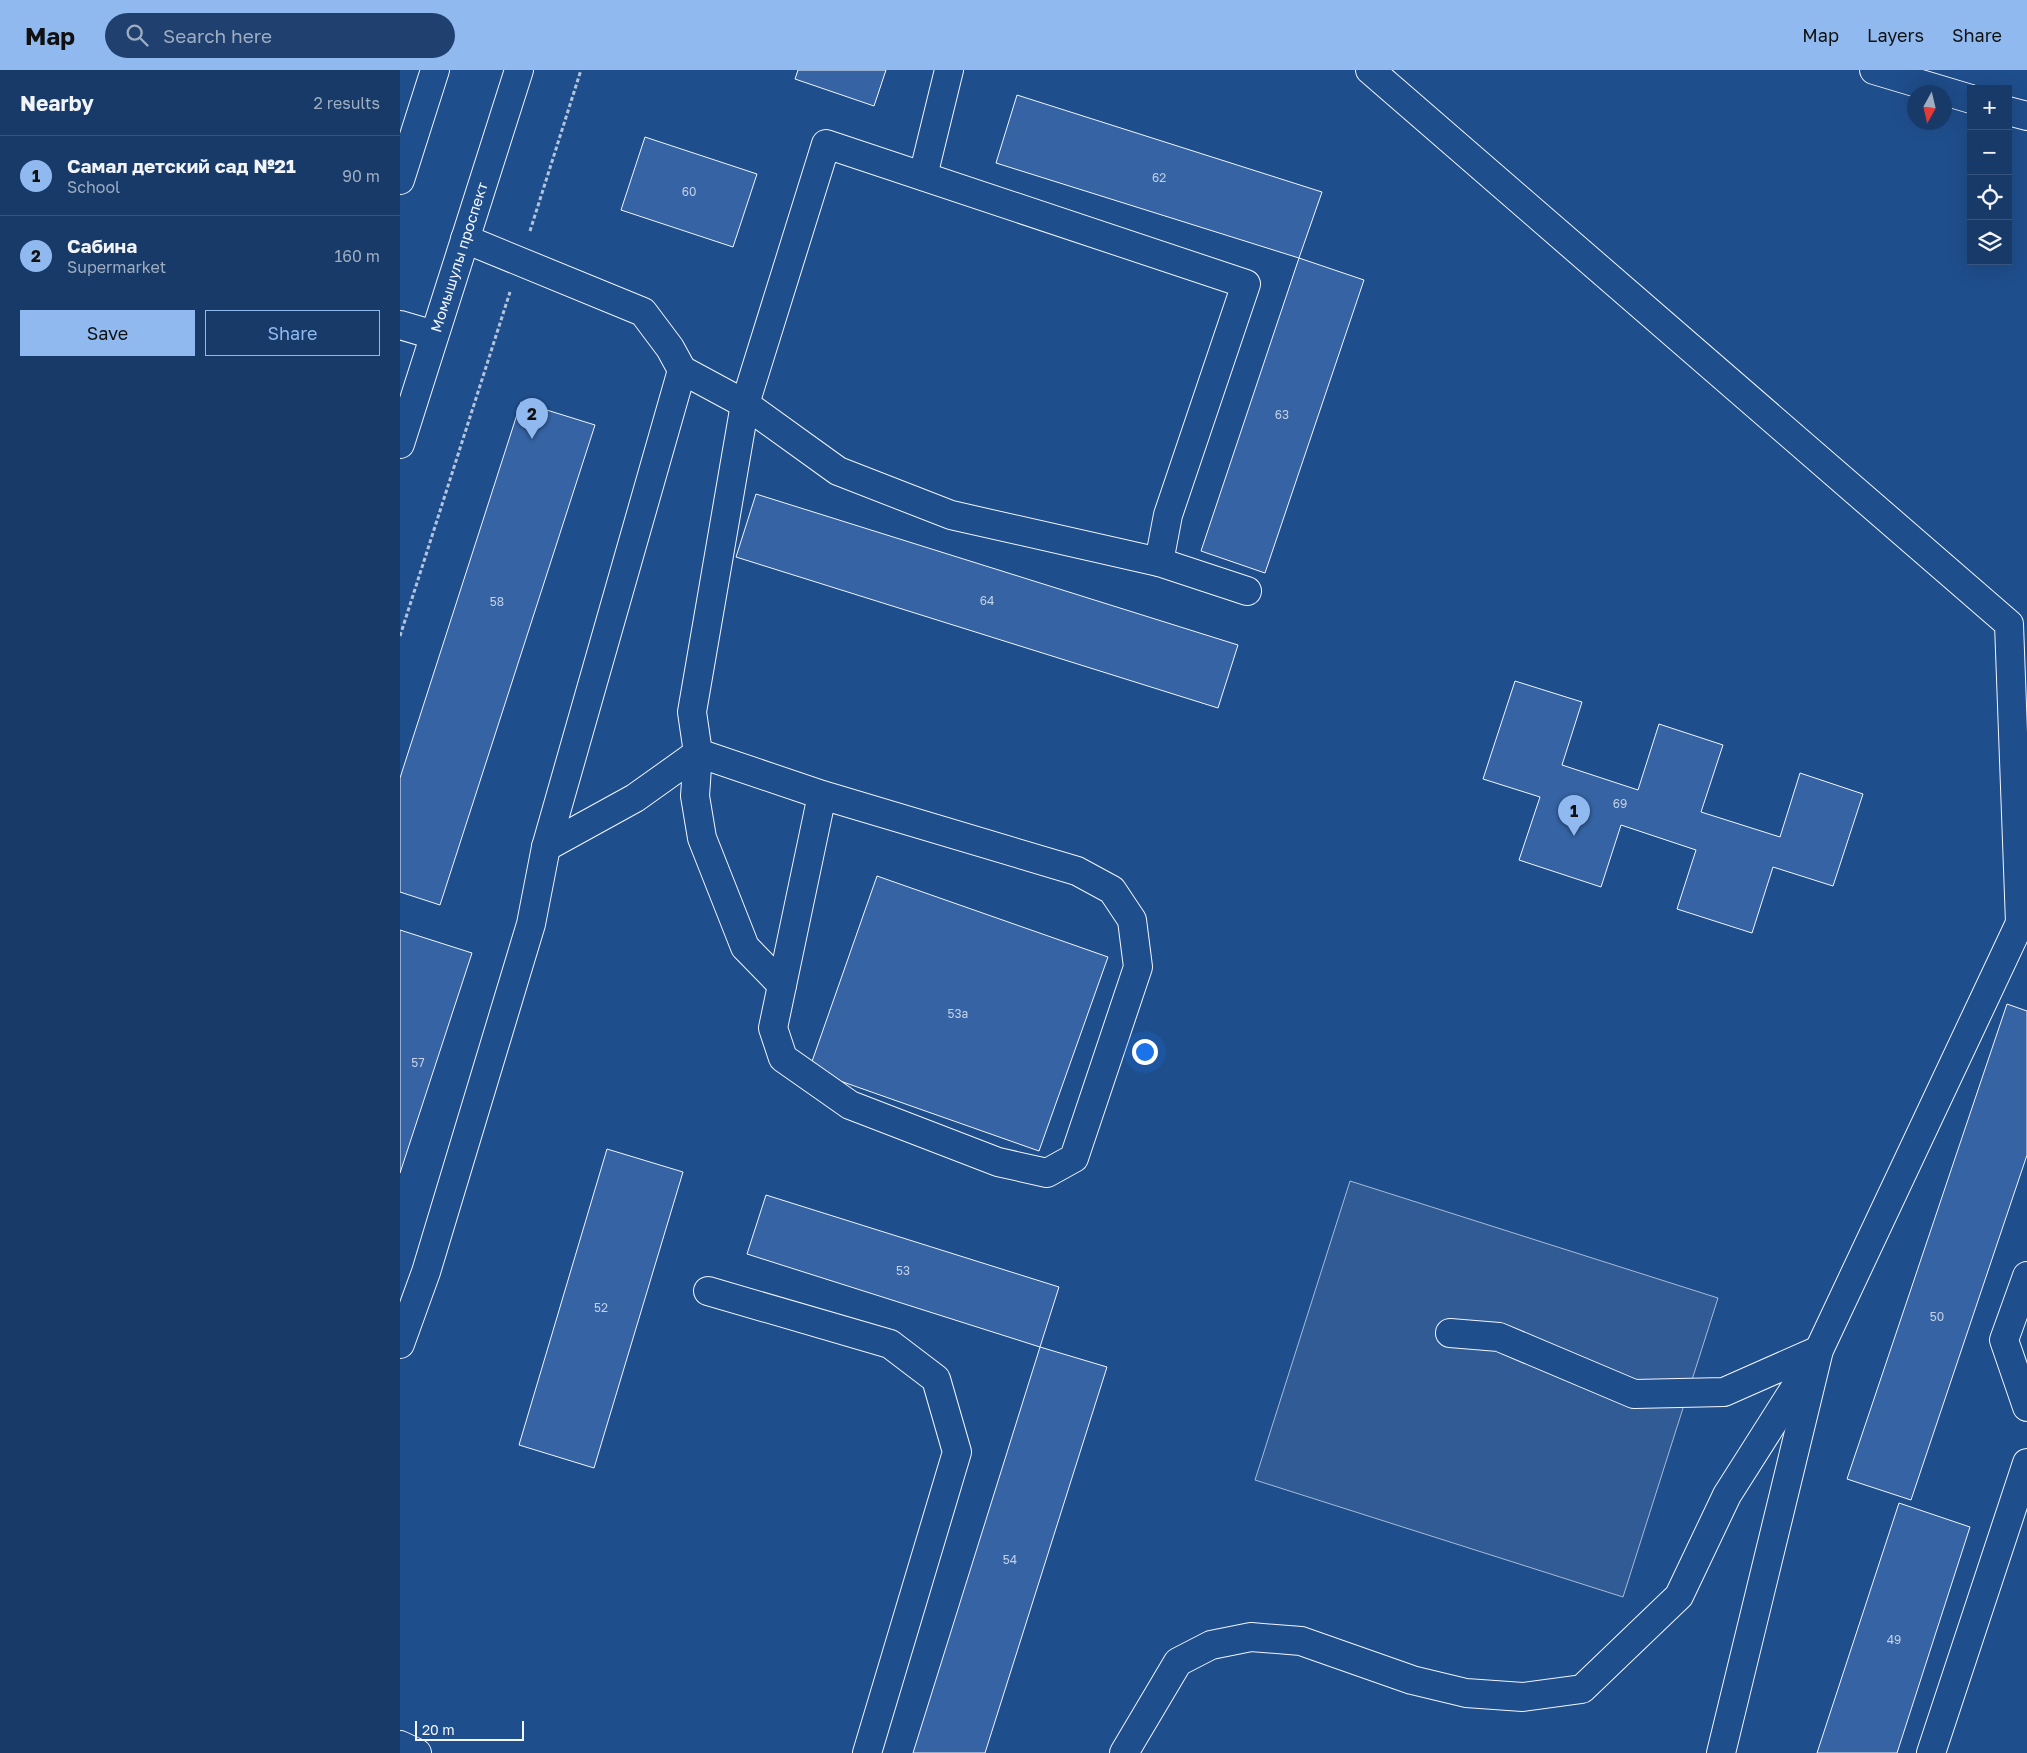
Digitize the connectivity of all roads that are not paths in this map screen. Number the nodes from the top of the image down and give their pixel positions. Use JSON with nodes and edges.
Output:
{"nodes":[{"id":1,"x":435,"y":70,"type":"edge"},
{"id":2,"x":519,"y":70,"type":"edge"},
{"id":3,"x":949,"y":70,"type":"edge"},
{"id":4,"x":1370,"y":70,"type":"edge"},
{"id":5,"x":1874,"y":70,"type":"edge"},
{"id":6,"x":1967,"y":98,"type":"edge"},
{"id":7,"x":2012,"y":112,"type":"edge"},
{"id":8,"x":2027,"y":116,"type":"edge"},
{"id":9,"x":923,"y":176,"type":"junction"},
{"id":10,"x":400,"y":180,"type":"edge"},
{"id":11,"x":465,"y":239,"type":"junction"},
{"id":12,"x":400,"y":325,"type":"edge"},
{"id":13,"x":434,"y":335,"type":"junction"},
{"id":14,"x":682,"y":370,"type":"junction"},
{"id":15,"x":745,"y":404,"type":"junction"},
{"id":16,"x":400,"y":444,"type":"edge"},
{"id":17,"x":1159,"y":562,"type":"junction"},
{"id":18,"x":1247,"y":591,"type":"dead end"},
{"id":19,"x":2018,"y":631,"type":"edge"},
{"id":20,"x":698,"y":753,"type":"junction"},
{"id":21,"x":822,"y":795,"type":"junction"},
{"id":22,"x":546,"y":847,"type":"junction"},
{"id":23,"x":2023,"y":925,"type":"edge"},
{"id":24,"x":782,"y":985,"type":"junction"},
{"id":25,"x":2027,"y":1276,"type":"edge"},
{"id":26,"x":708,"y":1291,"type":"dead end"},
{"id":27,"x":1450,"y":1333,"type":"dead end"},
{"id":28,"x":400,"y":1344,"type":"edge"},
{"id":29,"x":1819,"y":1350,"type":"junction"},
{"id":30,"x":2027,"y":1406,"type":"edge"},
{"id":31,"x":2027,"y":1463,"type":"edge"},
{"id":32,"x":400,"y":1745,"type":"edge"},
{"id":33,"x":417,"y":1753,"type":"edge"},
{"id":34,"x":867,"y":1753,"type":"edge"},
{"id":35,"x":1124,"y":1753,"type":"edge"},
{"id":36,"x":1721,"y":1753,"type":"edge"},
{"id":37,"x":1930,"y":1753,"type":"edge"}],
"edges":[{"from":1,"to":10,"type":"street"},
{"from":2,"to":11,"type":"street","name":"Момышулы проспект"},
{"from":3,"to":9,"type":"street"},
{"from":4,"to":19,"type":"street"},
{"from":5,"to":6,"type":"street"},
{"from":7,"to":8,"type":"street"},
{"from":9,"to":15,"type":"street"},
{"from":9,"to":17,"type":"street"},
{"from":11,"to":13,"type":"street","name":"Момышулы проспект"},
{"from":11,"to":14,"type":"street"},
{"from":12,"to":13,"type":"street"},
{"from":13,"to":16,"type":"street","name":"Момышулы проспект"},
{"from":14,"to":15,"type":"street"},
{"from":14,"to":22,"type":"street"},
{"from":15,"to":17,"type":"street"},
{"from":15,"to":20,"type":"street"},
{"from":17,"to":18,"type":"street"},
{"from":19,"to":23,"type":"street"},
{"from":20,"to":21,"type":"street"},
{"from":20,"to":22,"type":"street"},
{"from":20,"to":24,"type":"street"},
{"from":21,"to":24,"type":"street"},
{"from":21,"to":24,"type":"street"},
{"from":22,"to":28,"type":"street"},
{"from":23,"to":29,"type":"street"},
{"from":25,"to":30,"type":"street"},
{"from":26,"to":34,"type":"street"},
{"from":27,"to":29,"type":"street"},
{"from":29,"to":35,"type":"street"},
{"from":29,"to":36,"type":"street"},
{"from":31,"to":37,"type":"street"},
{"from":32,"to":33,"type":"street"}]}
